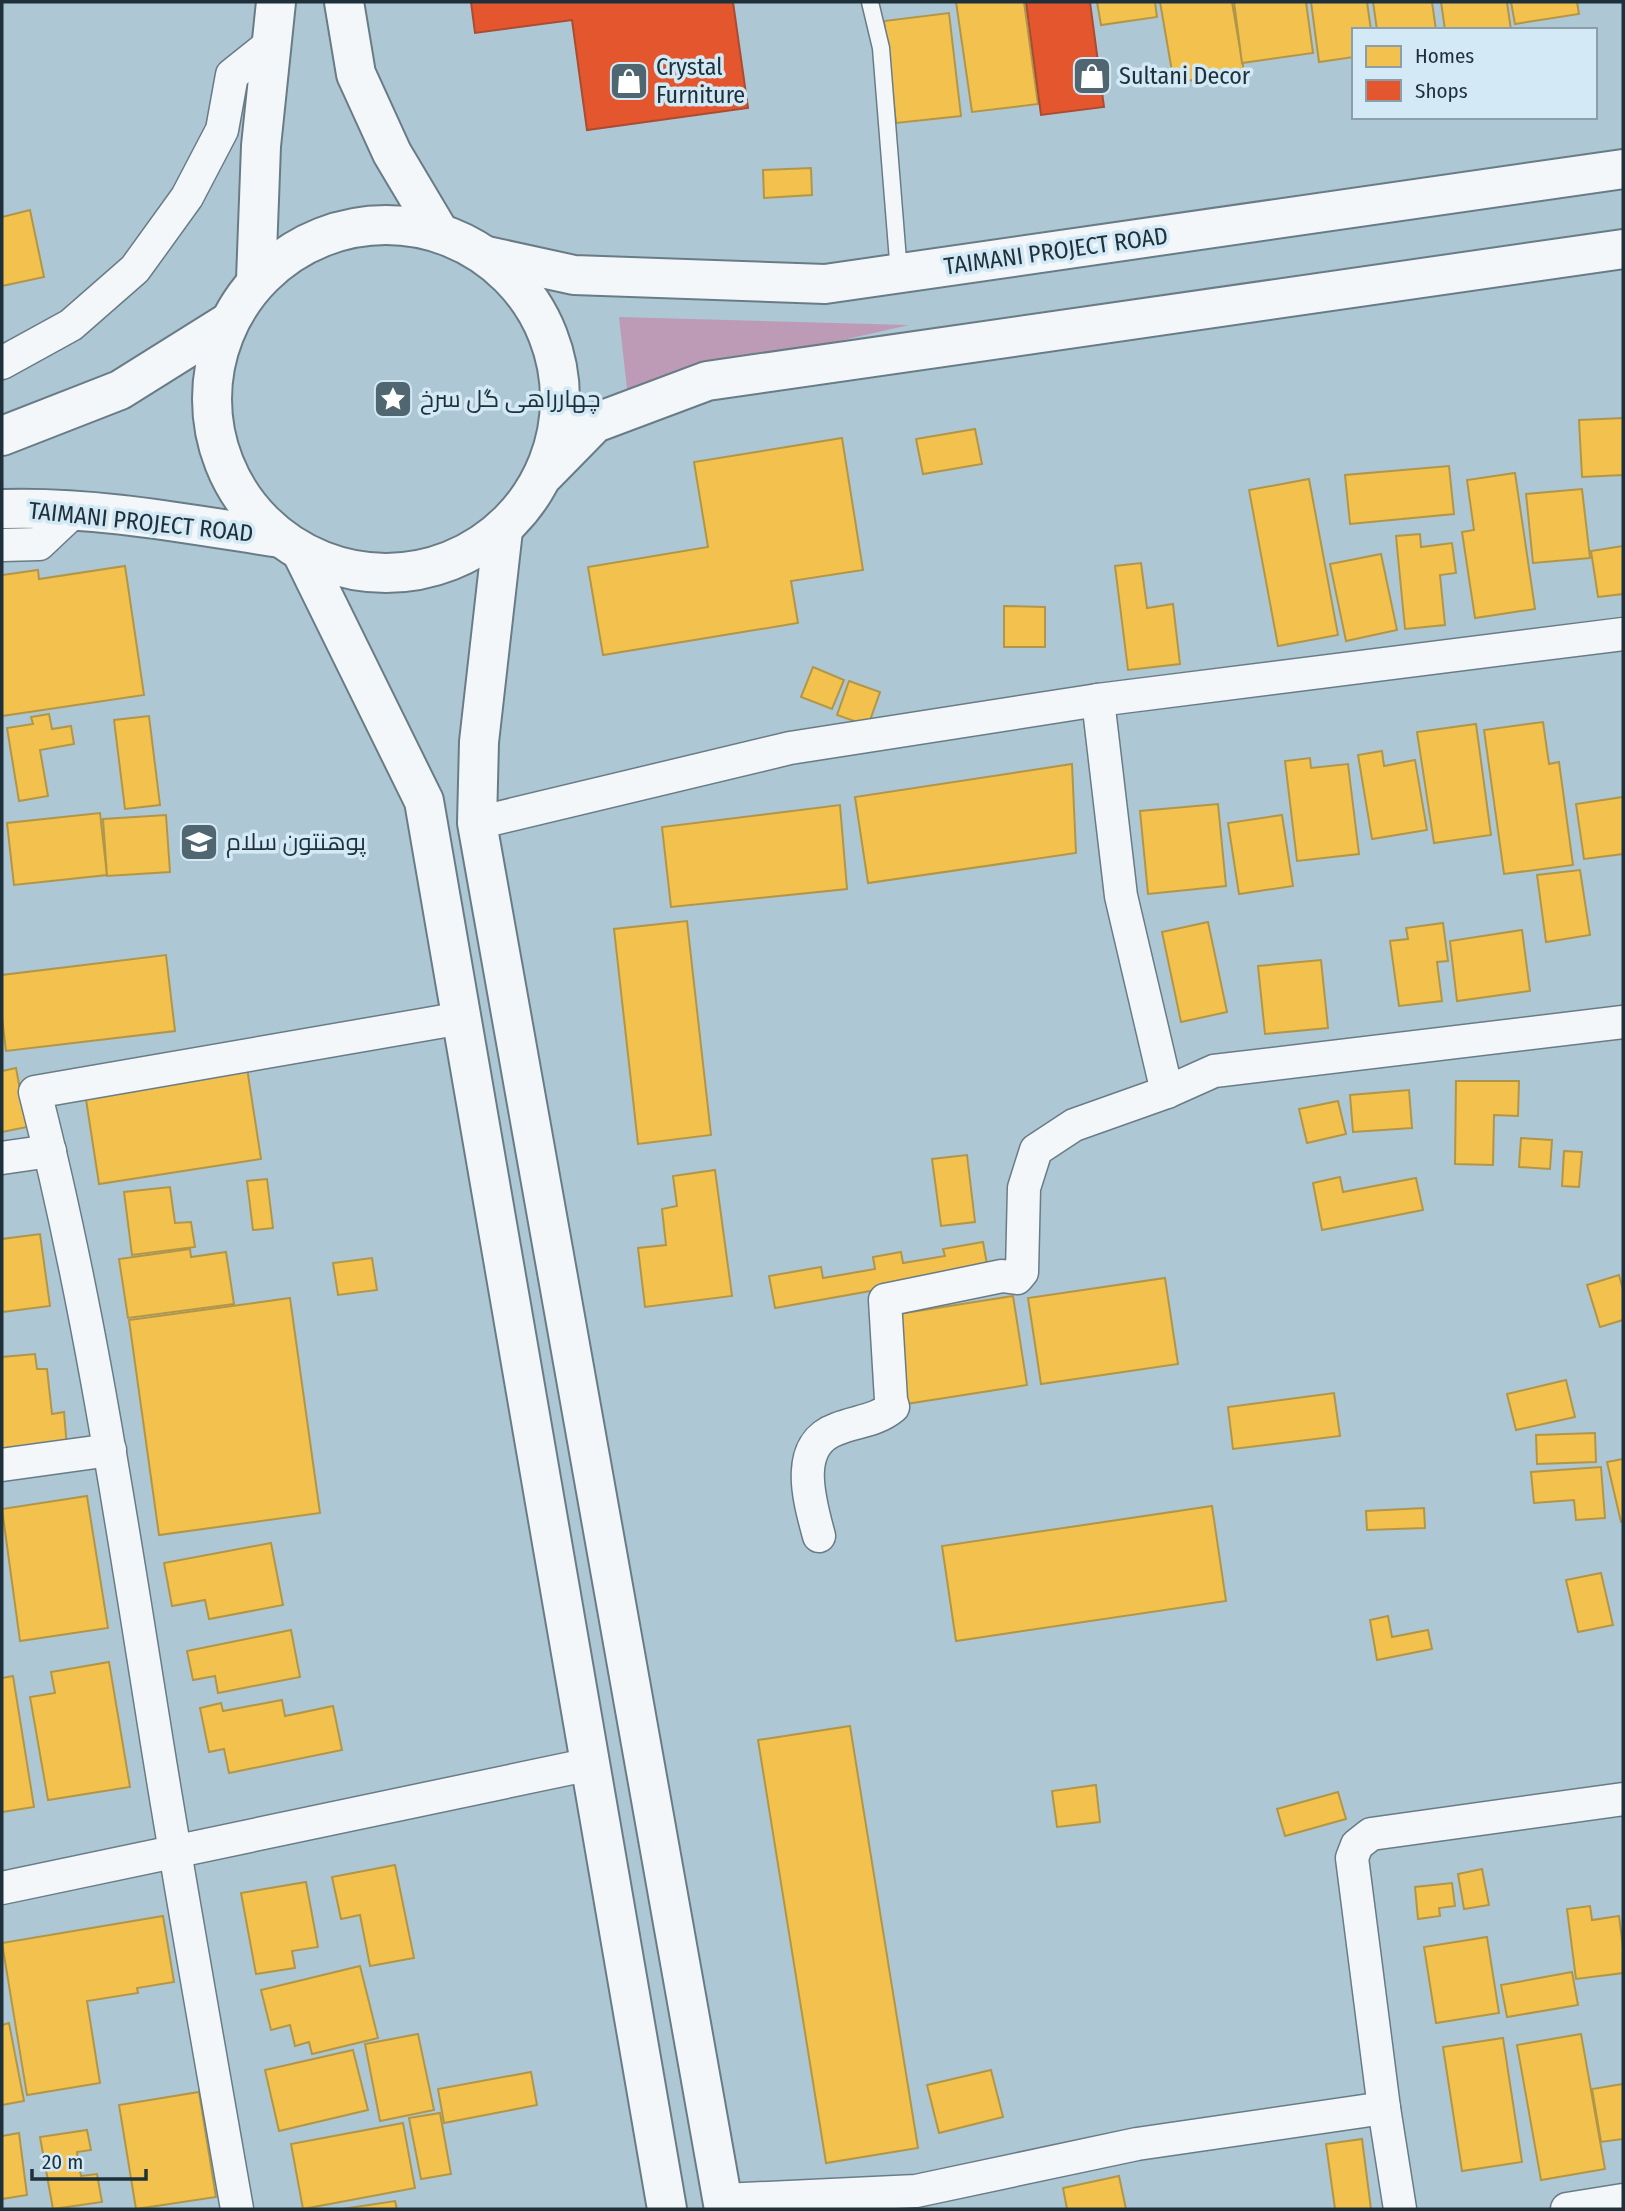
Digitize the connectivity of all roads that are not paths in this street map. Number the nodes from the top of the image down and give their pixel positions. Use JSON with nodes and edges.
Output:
{"nodes":[{"id":1,"x":276,"y":2,"type":"edge"},
{"id":2,"x":344,"y":2,"type":"edge"},
{"id":3,"x":870,"y":2,"type":"edge"},
{"id":4,"x":273,"y":42,"type":"junction"},
{"id":5,"x":1623,"y":169,"type":"edge"},
{"id":6,"x":439,"y":232,"type":"junction"},
{"id":7,"x":1623,"y":249,"type":"edge"},
{"id":8,"x":487,"y":256,"type":"junction"},
{"id":9,"x":899,"y":273,"type":"junction"},
{"id":10,"x":256,"y":280,"type":"junction"},
{"id":11,"x":227,"y":323,"type":"junction"},
{"id":12,"x":2,"y":363,"type":"edge"},
{"id":13,"x":2,"y":436,"type":"edge"},
{"id":14,"x":545,"y":474,"type":"junction"},
{"id":15,"x":2,"y":509,"type":"edge"},
{"id":16,"x":74,"y":511,"type":"junction"},
{"id":17,"x":503,"y":530,"type":"junction"},
{"id":18,"x":2,"y":545,"type":"edge"},
{"id":19,"x":290,"y":545,"type":"junction"},
{"id":20,"x":1623,"y":634,"type":"edge"},
{"id":21,"x":1098,"y":701,"type":"junction"},
{"id":22,"x":477,"y":823,"type":"junction"},
{"id":23,"x":462,"y":1018,"type":"junction"},
{"id":24,"x":1623,"y":1022,"type":"edge"},
{"id":25,"x":1167,"y":1092,"type":"junction"},
{"id":26,"x":50,"y":1151,"type":"junction"},
{"id":27,"x":2,"y":1158,"type":"edge"},
{"id":28,"x":110,"y":1450,"type":"junction"},
{"id":29,"x":2,"y":1465,"type":"edge"},
{"id":30,"x":819,"y":1536,"type":"dead end"},
{"id":31,"x":591,"y":1763,"type":"junction"},
{"id":32,"x":1623,"y":1799,"type":"edge"},
{"id":33,"x":174,"y":1851,"type":"junction"},
{"id":34,"x":2,"y":1888,"type":"edge"},
{"id":35,"x":1384,"y":2108,"type":"junction"},
{"id":36,"x":1623,"y":2200,"type":"edge"},
{"id":37,"x":723,"y":2204,"type":"edge"},
{"id":38,"x":237,"y":2209,"type":"edge"},
{"id":39,"x":667,"y":2209,"type":"edge"},
{"id":40,"x":1400,"y":2209,"type":"edge"},
{"id":41,"x":1567,"y":2209,"type":"edge"}],
"edges":[{"from":1,"to":4,"type":"main road"},
{"from":2,"to":6,"type":"main road"},
{"from":3,"to":9,"type":"lane"},
{"from":4,"to":10,"type":"main road"},
{"from":4,"to":12,"type":"street"},
{"from":5,"to":9,"type":"main road","name":"TAIMANI PROJECT ROAD"},
{"from":6,"to":8,"type":"main road"},
{"from":6,"to":10,"type":"main road"},
{"from":7,"to":14,"type":"main road"},
{"from":8,"to":9,"type":"main road","name":"TAIMANI PROJECT ROAD"},
{"from":8,"to":14,"type":"main road"},
{"from":10,"to":11,"type":"main road"},
{"from":11,"to":13,"type":"main road"},
{"from":11,"to":19,"type":"main road"},
{"from":14,"to":17,"type":"main road"},
{"from":15,"to":16,"type":"main road","name":"TAIMANI PROJECT ROAD"},
{"from":16,"to":18,"type":"street"},
{"from":16,"to":19,"type":"main road","name":"TAIMANI PROJECT ROAD"},
{"from":17,"to":19,"type":"main road","name":"TAIMANI PROJECT ROAD"},
{"from":17,"to":22,"type":"main road"},
{"from":19,"to":23,"type":"main road"},
{"from":20,"to":21,"type":"street"},
{"from":21,"to":22,"type":"street"},
{"from":21,"to":25,"type":"street"},
{"from":22,"to":37,"type":"main road"},
{"from":23,"to":26,"type":"street"},
{"from":23,"to":31,"type":"main road"},
{"from":24,"to":25,"type":"street"},
{"from":25,"to":30,"type":"street"},
{"from":26,"to":27,"type":"street"},
{"from":26,"to":28,"type":"street"},
{"from":28,"to":29,"type":"street"},
{"from":28,"to":33,"type":"street"},
{"from":31,"to":33,"type":"street"},
{"from":31,"to":39,"type":"main road"},
{"from":32,"to":35,"type":"street"},
{"from":33,"to":34,"type":"street"},
{"from":33,"to":38,"type":"street"},
{"from":35,"to":37,"type":"street"},
{"from":35,"to":40,"type":"street"},
{"from":36,"to":41,"type":"street"}]}
